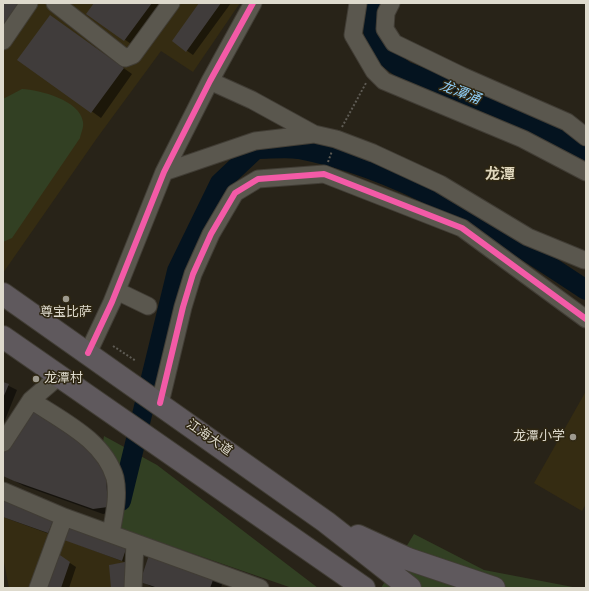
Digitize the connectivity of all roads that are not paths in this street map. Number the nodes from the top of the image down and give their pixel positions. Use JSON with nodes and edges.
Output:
{"nodes":[{"id":1,"x":29,"y":3,"type":"edge"},
{"id":2,"x":55,"y":3,"type":"edge"},
{"id":3,"x":171,"y":3,"type":"edge"},
{"id":4,"x":253,"y":3,"type":"edge"},
{"id":5,"x":358,"y":3,"type":"edge"},
{"id":6,"x":391,"y":3,"type":"edge"},
{"id":7,"x":3,"y":41,"type":"edge"},
{"id":8,"x":210,"y":81,"type":"junction"},
{"id":9,"x":314,"y":134,"type":"junction"},
{"id":10,"x":586,"y":137,"type":"edge"},
{"id":11,"x":164,"y":172,"type":"junction"},
{"id":12,"x":586,"y":172,"type":"edge"},
{"id":13,"x":584,"y":260,"type":"dead end"},
{"id":14,"x":117,"y":291,"type":"junction"},
{"id":15,"x":3,"y":294,"type":"edge"},
{"id":16,"x":148,"y":306,"type":"dead end"},
{"id":17,"x":586,"y":319,"type":"edge"},
{"id":18,"x":4,"y":340,"type":"edge"},
{"id":19,"x":88,"y":352,"type":"junction"},
{"id":20,"x":59,"y":376,"type":"junction"},
{"id":21,"x":31,"y":400,"type":"junction"},
{"id":22,"x":160,"y":403,"type":"junction"},
{"id":23,"x":3,"y":443,"type":"edge"},
{"id":24,"x":3,"y":491,"type":"edge"},
{"id":25,"x":64,"y":516,"type":"junction"},
{"id":26,"x":326,"y":522,"type":"junction"},
{"id":27,"x":279,"y":528,"type":"junction"},
{"id":28,"x":110,"y":533,"type":"junction"},
{"id":29,"x":136,"y":543,"type":"junction"},
{"id":30,"x":218,"y":581,"type":"edge"},
{"id":31,"x":38,"y":588,"type":"edge"},
{"id":32,"x":133,"y":588,"type":"edge"},
{"id":33,"x":260,"y":588,"type":"edge"},
{"id":34,"x":345,"y":588,"type":"edge"},
{"id":35,"x":364,"y":588,"type":"edge"},
{"id":36,"x":410,"y":588,"type":"edge"},
{"id":37,"x":494,"y":588,"type":"edge"}],
"edges":[{"from":1,"to":7,"type":"street"},
{"from":2,"to":3,"type":"street"},
{"from":4,"to":8,"type":"street"},
{"from":5,"to":12,"type":"street"},
{"from":6,"to":10,"type":"street"},
{"from":8,"to":9,"type":"street"},
{"from":8,"to":11,"type":"street"},
{"from":9,"to":11,"type":"street"},
{"from":9,"to":13,"type":"street"},
{"from":11,"to":14,"type":"street"},
{"from":14,"to":16,"type":"street"},
{"from":14,"to":19,"type":"street"},
{"from":15,"to":19,"type":"highway","name":"江海大道"},
{"from":17,"to":22,"type":"street"},
{"from":18,"to":20,"type":"highway"},
{"from":19,"to":22,"type":"highway","name":"江海大道"},
{"from":20,"to":21,"type":"street"},
{"from":20,"to":27,"type":"highway"},
{"from":21,"to":23,"type":"street"},
{"from":21,"to":28,"type":"street"},
{"from":22,"to":26,"type":"highway","name":"江海大道"},
{"from":24,"to":25,"type":"street"},
{"from":25,"to":28,"type":"street"},
{"from":25,"to":31,"type":"street"},
{"from":26,"to":36,"type":"highway","name":"江海大道"},
{"from":26,"to":37,"type":"highway"},
{"from":27,"to":34,"type":"highway"},
{"from":27,"to":35,"type":"highway"},
{"from":28,"to":29,"type":"street"},
{"from":29,"to":30,"type":"street"},
{"from":29,"to":32,"type":"street"},
{"from":30,"to":33,"type":"street"}]}
